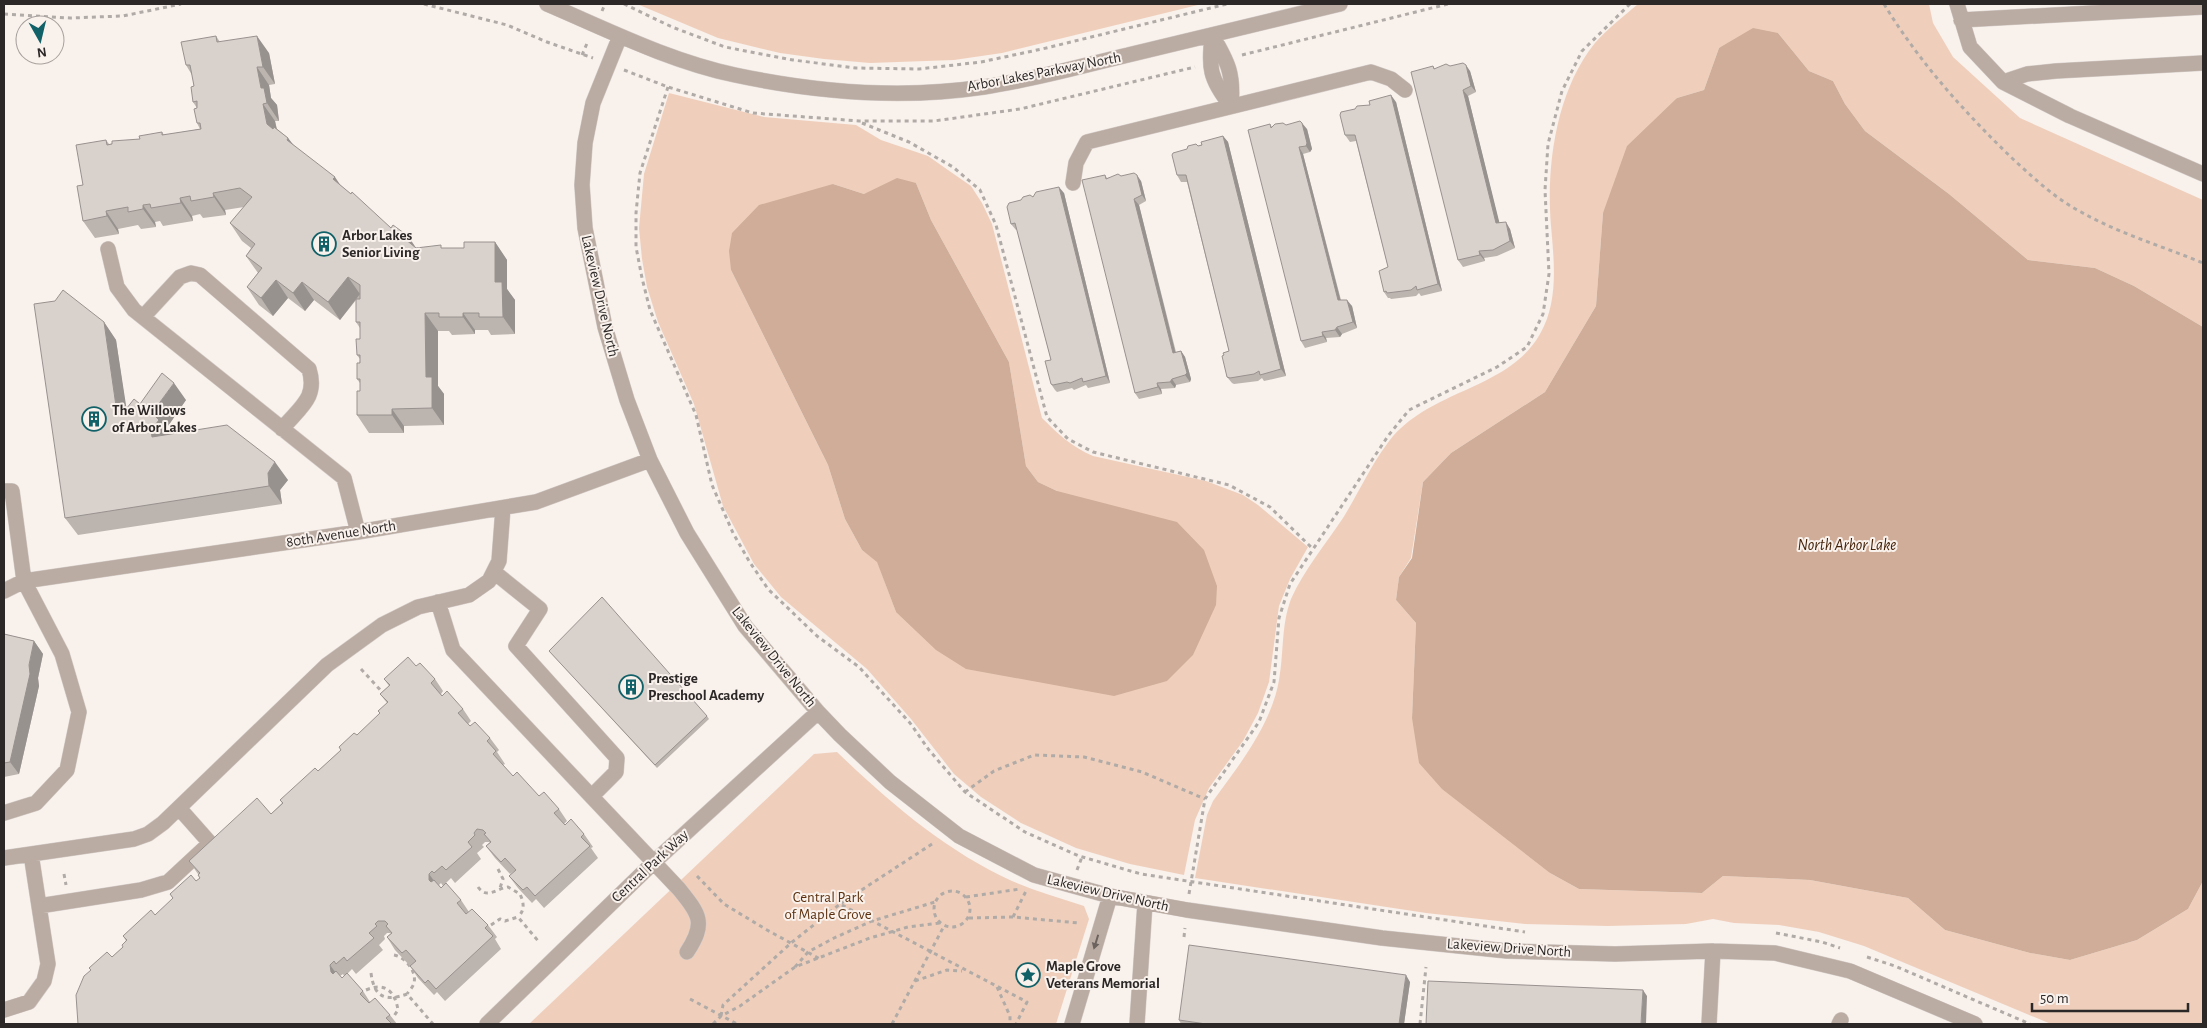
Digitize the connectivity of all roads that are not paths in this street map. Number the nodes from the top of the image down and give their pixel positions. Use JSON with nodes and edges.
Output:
{"nodes":[{"id":1,"x":547,"y":4,"type":"edge"},
{"id":2,"x":1340,"y":4,"type":"edge"},
{"id":3,"x":1957,"y":4,"type":"edge"},
{"id":4,"x":2203,"y":7,"type":"edge"},
{"id":5,"x":1961,"y":20,"type":"junction"},
{"id":6,"x":1212,"y":35,"type":"junction"},
{"id":7,"x":620,"y":36,"type":"junction"},
{"id":8,"x":2203,"y":63,"type":"edge"},
{"id":9,"x":2003,"y":82,"type":"junction"},
{"id":10,"x":1405,"y":90,"type":"dead end"},
{"id":11,"x":1231,"y":106,"type":"junction"},
{"id":12,"x":2203,"y":174,"type":"edge"},
{"id":13,"x":1073,"y":183,"type":"dead end"},
{"id":14,"x":108,"y":249,"type":"dead end"},
{"id":15,"x":143,"y":317,"type":"junction"},
{"id":16,"x":282,"y":429,"type":"junction"},
{"id":17,"x":650,"y":460,"type":"junction"},
{"id":18,"x":4,"y":491,"type":"edge"},
{"id":19,"x":504,"y":508,"type":"junction"},
{"id":20,"x":358,"y":532,"type":"junction"},
{"id":21,"x":494,"y":572,"type":"junction"},
{"id":22,"x":24,"y":581,"type":"junction"},
{"id":23,"x":4,"y":591,"type":"edge"},
{"id":24,"x":438,"y":602,"type":"junction"},
{"id":25,"x":818,"y":712,"type":"junction"},
{"id":26,"x":592,"y":796,"type":"junction"},
{"id":27,"x":179,"y":808,"type":"junction"},
{"id":28,"x":4,"y":813,"type":"edge"},
{"id":29,"x":31,"y":854,"type":"junction"},
{"id":30,"x":4,"y":858,"type":"edge"},
{"id":31,"x":654,"y":862,"type":"junction"},
{"id":32,"x":1110,"y":896,"type":"junction"},
{"id":33,"x":1145,"y":903,"type":"junction"},
{"id":34,"x":39,"y":906,"type":"junction"},
{"id":35,"x":1713,"y":951,"type":"junction"},
{"id":36,"x":687,"y":952,"type":"dead end"},
{"id":37,"x":4,"y":1010,"type":"edge"},
{"id":38,"x":487,"y":1024,"type":"edge"},
{"id":39,"x":1072,"y":1024,"type":"edge"},
{"id":40,"x":1137,"y":1024,"type":"edge"},
{"id":41,"x":1709,"y":1024,"type":"edge"},
{"id":42,"x":1975,"y":1024,"type":"edge"}],
"edges":[{"from":1,"to":7,"type":"street","name":"Arbor Lakes Parkway North"},
{"from":2,"to":6,"type":"street","name":"Arbor Lakes Parkway North"},
{"from":3,"to":5,"type":"street"},
{"from":4,"to":5,"type":"street"},
{"from":5,"to":9,"type":"street"},
{"from":6,"to":7,"type":"street","name":"Arbor Lakes Parkway North"},
{"from":6,"to":11,"type":"street"},
{"from":7,"to":17,"type":"street","name":"Lakeview Drive North"},
{"from":8,"to":9,"type":"street"},
{"from":9,"to":12,"type":"street"},
{"from":10,"to":11,"type":"street"},
{"from":11,"to":13,"type":"street"},
{"from":14,"to":15,"type":"street"},
{"from":15,"to":16,"type":"street"},
{"from":15,"to":16,"type":"street"},
{"from":16,"to":20,"type":"street"},
{"from":17,"to":19,"type":"street","name":"80th Avenue North"},
{"from":17,"to":25,"type":"street","name":"Lakeview Drive North"},
{"from":18,"to":22,"type":"street"},
{"from":19,"to":20,"type":"street","name":"80th Avenue North"},
{"from":19,"to":21,"type":"street"},
{"from":20,"to":22,"type":"street","name":"80th Avenue North"},
{"from":21,"to":24,"type":"street"},
{"from":21,"to":26,"type":"street"},
{"from":22,"to":23,"type":"street","name":"80th Avenue North"},
{"from":22,"to":28,"type":"street"},
{"from":24,"to":26,"type":"street"},
{"from":24,"to":27,"type":"street"},
{"from":25,"to":31,"type":"street","name":"Central Park Way"},
{"from":25,"to":32,"type":"street","name":"Lakeview Drive North"},
{"from":26,"to":31,"type":"street"},
{"from":27,"to":29,"type":"street"},
{"from":27,"to":34,"type":"street"},
{"from":29,"to":30,"type":"street"},
{"from":29,"to":34,"type":"street"},
{"from":31,"to":36,"type":"street"},
{"from":31,"to":38,"type":"street","name":"Central Park Way"},
{"from":32,"to":33,"type":"street","name":"Lakeview Drive North"},
{"from":32,"to":39,"type":"street","one_way":true},
{"from":33,"to":35,"type":"street","name":"Lakeview Drive North"},
{"from":33,"to":40,"type":"street"},
{"from":34,"to":37,"type":"street"},
{"from":35,"to":41,"type":"street"},
{"from":35,"to":42,"type":"street","name":"Lakeview Drive North"}]}
